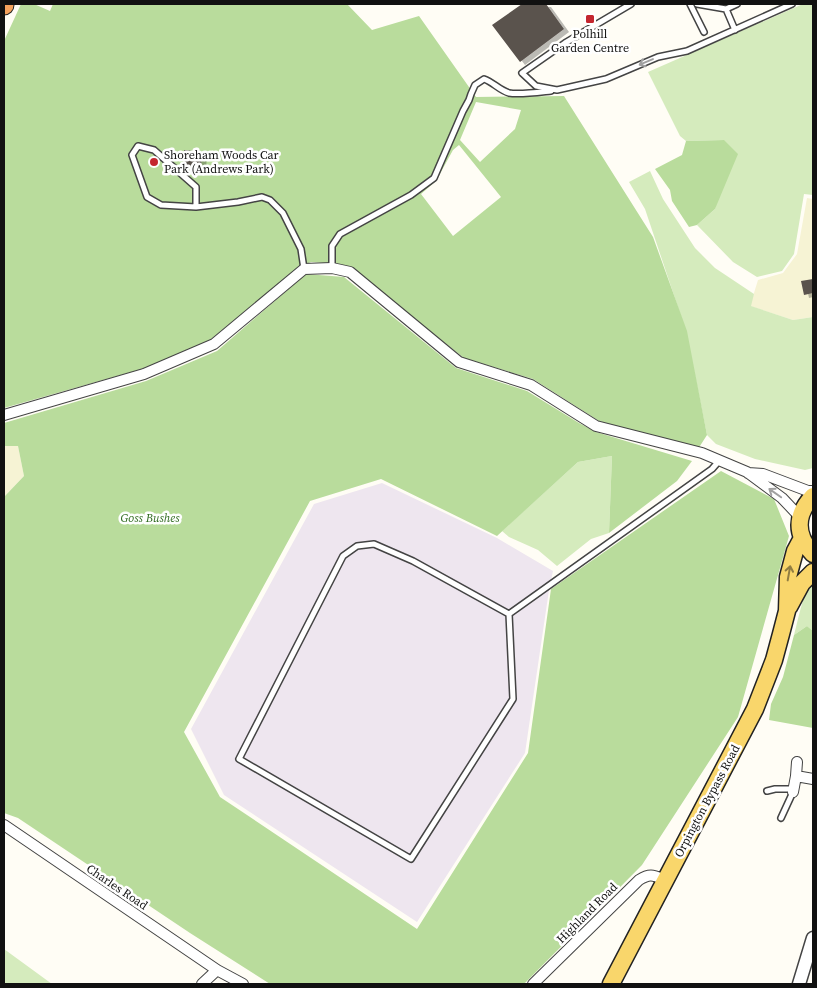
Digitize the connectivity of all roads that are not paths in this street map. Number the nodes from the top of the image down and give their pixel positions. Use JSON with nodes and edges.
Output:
{"nodes":[{"id":1,"x":631,"y":4,"type":"edge"},
{"id":2,"x":690,"y":4,"type":"edge"},
{"id":3,"x":698,"y":4,"type":"edge"},
{"id":4,"x":737,"y":4,"type":"edge"},
{"id":5,"x":792,"y":4,"type":"edge"},
{"id":6,"x":726,"y":9,"type":"junction"},
{"id":7,"x":735,"y":30,"type":"junction"},
{"id":8,"x":704,"y":32,"type":"dead end"},
{"id":9,"x":557,"y":90,"type":"junction"},
{"id":10,"x":196,"y":207,"type":"junction"},
{"id":11,"x":332,"y":268,"type":"junction"},
{"id":12,"x":304,"y":269,"type":"junction"},
{"id":13,"x":4,"y":415,"type":"edge"},
{"id":14,"x":719,"y":461,"type":"junction"},
{"id":15,"x":747,"y":472,"type":"junction"},
{"id":16,"x":813,"y":491,"type":"edge"},
{"id":17,"x":813,"y":496,"type":"edge"},
{"id":18,"x":800,"y":517,"type":"junction"},
{"id":19,"x":802,"y":538,"type":"junction"},
{"id":20,"x":813,"y":554,"type":"edge"},
{"id":21,"x":813,"y":572,"type":"edge"},
{"id":22,"x":787,"y":611,"type":"junction"},
{"id":23,"x":509,"y":614,"type":"junction"},
{"id":24,"x":796,"y":762,"type":"dead end"},
{"id":25,"x":796,"y":776,"type":"junction"},
{"id":26,"x":813,"y":779,"type":"edge"},
{"id":27,"x":794,"y":790,"type":"junction"},
{"id":28,"x":767,"y":791,"type":"dead end"},
{"id":29,"x":781,"y":818,"type":"dead end"},
{"id":30,"x":4,"y":825,"type":"edge"},
{"id":31,"x":665,"y":880,"type":"junction"},
{"id":32,"x":813,"y":938,"type":"edge"},
{"id":33,"x":217,"y":970,"type":"junction"},
{"id":34,"x":202,"y":984,"type":"edge"},
{"id":35,"x":243,"y":984,"type":"edge"},
{"id":36,"x":533,"y":984,"type":"edge"},
{"id":37,"x":611,"y":984,"type":"edge"},
{"id":38,"x":798,"y":984,"type":"edge"}],
"edges":[{"from":1,"to":9,"type":"lane"},
{"from":2,"to":8,"type":"lane"},
{"from":3,"to":6,"type":"lane"},
{"from":4,"to":6,"type":"lane"},
{"from":5,"to":7,"type":"lane"},
{"from":6,"to":7,"type":"lane"},
{"from":7,"to":9,"type":"lane","one_way":true},
{"from":9,"to":11,"type":"lane"},
{"from":10,"to":10,"type":"lane"},
{"from":10,"to":12,"type":"lane"},
{"from":11,"to":12,"type":"street"},
{"from":11,"to":14,"type":"street"},
{"from":12,"to":13,"type":"street"},
{"from":14,"to":15,"type":"street"},
{"from":14,"to":23,"type":"lane"},
{"from":15,"to":16,"type":"street"},
{"from":18,"to":15,"type":"street","one_way":true},
{"from":17,"to":18,"type":"main road"},
{"from":18,"to":19,"type":"main road"},
{"from":19,"to":20,"type":"main road"},
{"from":22,"to":19,"type":"main road","name":"Orpington Bypass Road","one_way":true},
{"from":21,"to":22,"type":"main road","name":"Orpington Bypass Road"},
{"from":22,"to":31,"type":"main road","name":"Orpington Bypass Road"},
{"from":23,"to":23,"type":"lane"},
{"from":24,"to":25,"type":"street"},
{"from":25,"to":26,"type":"street"},
{"from":25,"to":27,"type":"street"},
{"from":27,"to":28,"type":"lane"},
{"from":27,"to":29,"type":"lane"},
{"from":30,"to":33,"type":"street","name":"Charles Road"},
{"from":31,"to":36,"type":"street","name":"Highland Road"},
{"from":31,"to":37,"type":"main road","name":"Orpington Bypass Road"},
{"from":32,"to":38,"type":"street"},
{"from":33,"to":34,"type":"street"},
{"from":33,"to":35,"type":"street"}]}
